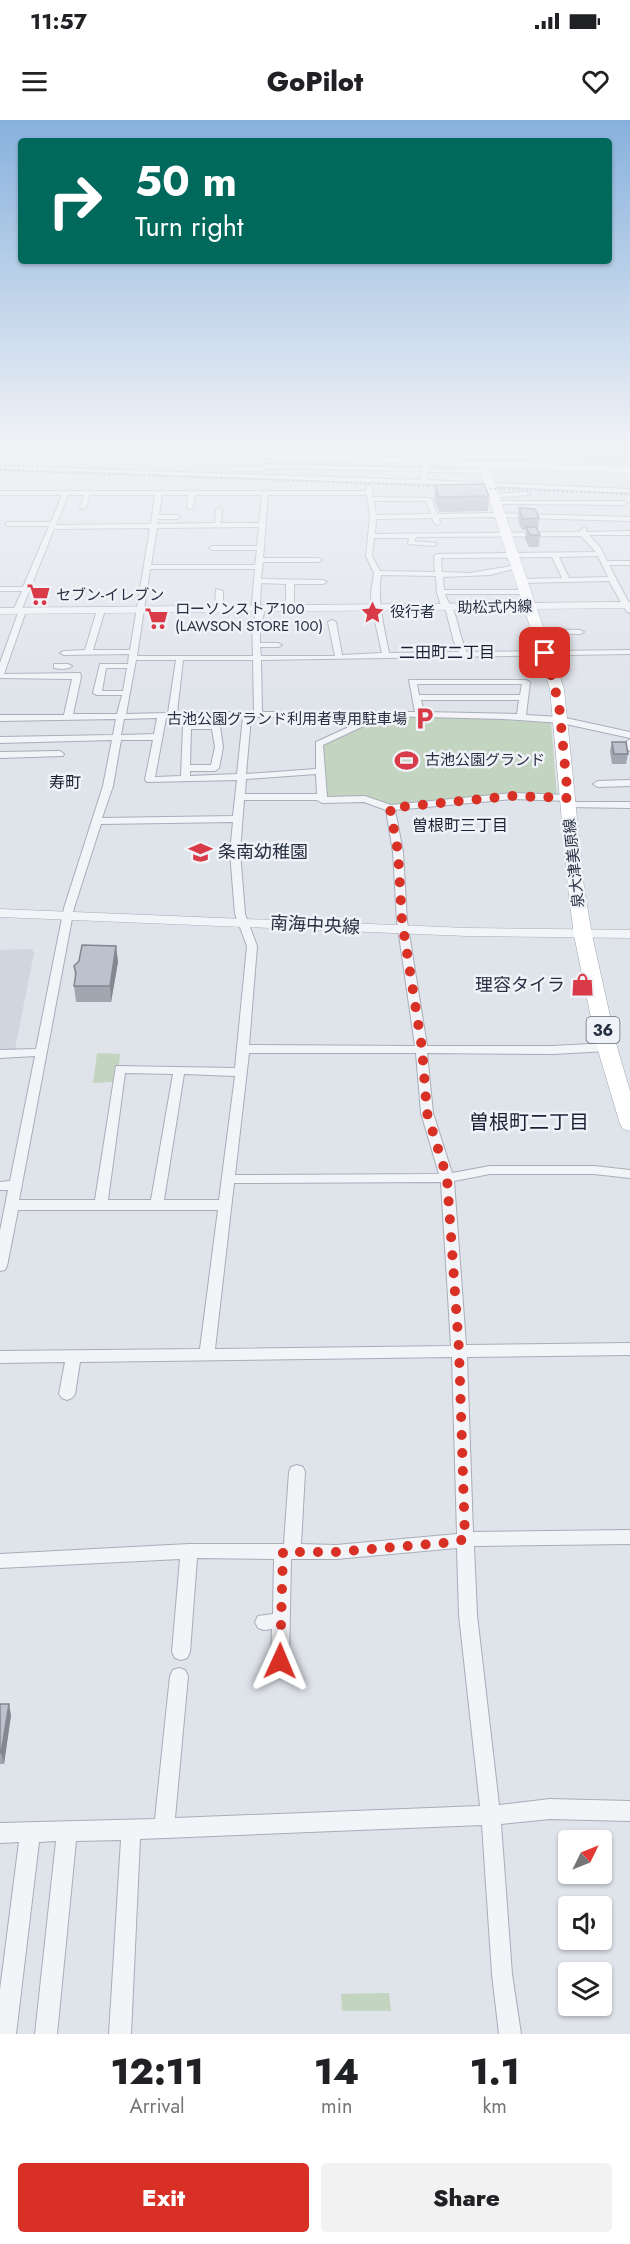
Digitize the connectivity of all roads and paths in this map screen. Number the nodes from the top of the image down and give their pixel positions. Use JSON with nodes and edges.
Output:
{"nodes":[{"id":1,"x":49,"y":531,"type":"edge"},
{"id":2,"x":152,"y":531,"type":"edge"},
{"id":3,"x":261,"y":531,"type":"edge"},
{"id":4,"x":372,"y":531,"type":"edge"},
{"id":5,"x":439,"y":531,"type":"edge"},
{"id":6,"x":582,"y":533,"type":"junction"},
{"id":7,"x":630,"y":533,"type":"edge"},
{"id":8,"x":465,"y":534,"type":"joint"},
{"id":9,"x":507,"y":534,"type":"junction"},
{"id":10,"x":548,"y":534,"type":"junction"},
{"id":11,"x":413,"y":535,"type":"junction"},
{"id":12,"x":440,"y":535,"type":"junction"},
{"id":13,"x":372,"y":536,"type":"junction"},
{"id":14,"x":434,"y":544,"type":"dead end"},
{"id":15,"x":212,"y":548,"type":"dead end"},
{"id":16,"x":260,"y":548,"type":"junction"},
{"id":17,"x":601,"y":554,"type":"junction"},
{"id":18,"x":513,"y":555,"type":"junction"},
{"id":19,"x":556,"y":555,"type":"junction"},
{"id":20,"x":319,"y":560,"type":"dead end"},
{"id":21,"x":605,"y":563,"type":"junction"},
{"id":22,"x":630,"y":563,"type":"edge"},
{"id":23,"x":259,"y":564,"type":"junction"},
{"id":24,"x":147,"y":567,"type":"junction"},
{"id":25,"x":517,"y":567,"type":"junction"},
{"id":26,"x":378,"y":573,"type":"junction"},
{"id":27,"x":438,"y":574,"type":"junction"},
{"id":28,"x":612,"y":579,"type":"junction"},
{"id":29,"x":567,"y":580,"type":"junction"},
{"id":30,"x":257,"y":581,"type":"junction"},
{"id":31,"x":290,"y":582,"type":"junction"},
{"id":32,"x":323,"y":582,"type":"dead end"},
{"id":33,"x":524,"y":587,"type":"junction"},
{"id":34,"x":0,"y":589,"type":"edge"},
{"id":35,"x":26,"y":589,"type":"junction"},
{"id":36,"x":617,"y":590,"type":"junction"},
{"id":37,"x":630,"y":590,"type":"edge"},
{"id":38,"x":219,"y":591,"type":"dead end"},
{"id":39,"x":441,"y":592,"type":"junction"},
{"id":40,"x":529,"y":606,"type":"junction"},
{"id":41,"x":446,"y":607,"type":"junction"},
{"id":42,"x":629,"y":607,"type":"edge"},
{"id":43,"x":290,"y":608,"type":"junction"},
{"id":44,"x":376,"y":608,"type":"junction"},
{"id":45,"x":219,"y":609,"type":"junction"},
{"id":46,"x":258,"y":609,"type":"junction"},
{"id":47,"x":101,"y":610,"type":"junction"},
{"id":48,"x":141,"y":610,"type":"junction"},
{"id":49,"x":0,"y":611,"type":"edge"},
{"id":50,"x":20,"y":611,"type":"junction"},
{"id":51,"x":332,"y":622,"type":"dead end"},
{"id":52,"x":537,"y":631,"type":"junction"},
{"id":53,"x":580,"y":632,"type":"dead end"},
{"id":54,"x":257,"y":645,"type":"junction"},
{"id":55,"x":278,"y":645,"type":"dead end"},
{"id":56,"x":630,"y":652,"type":"edge"},
{"id":57,"x":64,"y":653,"type":"dead end"},
{"id":58,"x":88,"y":653,"type":"junction"},
{"id":59,"x":545,"y":653,"type":"junction"},
{"id":60,"x":464,"y":654,"type":"junction"},
{"id":61,"x":386,"y":655,"type":"junction"},
{"id":62,"x":180,"y":657,"type":"junction"},
{"id":63,"x":258,"y":657,"type":"junction"},
{"id":64,"x":339,"y":658,"type":"junction"},
{"id":65,"x":134,"y":659,"type":"junction"},
{"id":66,"x":63,"y":666,"type":"dead end"},
{"id":67,"x":0,"y":675,"type":"edge"},
{"id":68,"x":59,"y":676,"type":"junction"},
{"id":69,"x":128,"y":693,"type":"junction"},
{"id":70,"x":524,"y":697,"type":"junction"},
{"id":71,"x":416,"y":698,"type":"junction"},
{"id":72,"x":386,"y":713,"type":"junction"},
{"id":73,"x":420,"y":714,"type":"junction"},
{"id":74,"x":218,"y":715,"type":"junction"},
{"id":75,"x":247,"y":715,"type":"junction"},
{"id":76,"x":258,"y":715,"type":"junction"},
{"id":77,"x":167,"y":716,"type":"junction"},
{"id":78,"x":121,"y":717,"type":"junction"},
{"id":79,"x":521,"y":717,"type":"junction"},
{"id":80,"x":0,"y":718,"type":"edge"},
{"id":81,"x":68,"y":718,"type":"junction"},
{"id":82,"x":561,"y":720,"type":"junction"},
{"id":83,"x":216,"y":726,"type":"junction"},
{"id":84,"x":630,"y":735,"type":"edge"},
{"id":85,"x":157,"y":737,"type":"junction"},
{"id":86,"x":116,"y":738,"type":"junction"},
{"id":87,"x":0,"y":740,"type":"edge"},
{"id":88,"x":630,"y":742,"type":"edge"},
{"id":89,"x":630,"y":748,"type":"edge"},
{"id":90,"x":60,"y":754,"type":"dead end"},
{"id":91,"x":0,"y":755,"type":"edge"},
{"id":92,"x":186,"y":768,"type":"junction"},
{"id":93,"x":320,"y":771,"type":"junction"},
{"id":94,"x":240,"y":777,"type":"junction"},
{"id":95,"x":185,"y":779,"type":"junction"},
{"id":96,"x":630,"y":783,"type":"edge"},
{"id":97,"x":598,"y":784,"type":"dead end"},
{"id":98,"x":239,"y":797,"type":"junction"},
{"id":99,"x":322,"y":797,"type":"junction"},
{"id":100,"x":568,"y":802,"type":"junction"},
{"id":101,"x":630,"y":805,"type":"edge"},
{"id":102,"x":390,"y":808,"type":"junction"},
{"id":103,"x":238,"y":819,"type":"junction"},
{"id":104,"x":97,"y":821,"type":"junction"},
{"id":105,"x":0,"y":913,"type":"edge"},
{"id":106,"x":68,"y":916,"type":"junction"},
{"id":107,"x":242,"y":922,"type":"junction"},
{"id":108,"x":404,"y":929,"type":"junction"},
{"id":109,"x":630,"y":934,"type":"edge"},
{"id":110,"x":583,"y":935,"type":"junction"},
{"id":111,"x":607,"y":1047,"type":"junction"},
{"id":112,"x":422,"y":1048,"type":"junction"},
{"id":113,"x":242,"y":1049,"type":"junction"},
{"id":114,"x":40,"y":1052,"type":"junction"},
{"id":115,"x":0,"y":1054,"type":"edge"},
{"id":116,"x":179,"y":1071,"type":"junction"},
{"id":117,"x":241,"y":1072,"type":"junction"},
{"id":118,"x":630,"y":1124,"type":"edge"},
{"id":119,"x":630,"y":1173,"type":"edge"},
{"id":120,"x":447,"y":1178,"type":"junction"},
{"id":121,"x":228,"y":1179,"type":"junction"},
{"id":122,"x":15,"y":1185,"type":"junction"},
{"id":123,"x":0,"y":1186,"type":"edge"},
{"id":124,"x":101,"y":1204,"type":"junction"},
{"id":125,"x":157,"y":1204,"type":"junction"},
{"id":126,"x":12,"y":1205,"type":"junction"},
{"id":127,"x":225,"y":1205,"type":"junction"},
{"id":128,"x":0,"y":1266,"type":"edge"},
{"id":129,"x":630,"y":1349,"type":"edge"},
{"id":130,"x":459,"y":1350,"type":"junction"},
{"id":131,"x":207,"y":1354,"type":"junction"},
{"id":132,"x":73,"y":1356,"type":"junction"},
{"id":133,"x":0,"y":1357,"type":"edge"},
{"id":134,"x":67,"y":1394,"type":"dead end"},
{"id":135,"x":297,"y":1472,"type":"dead end"},
{"id":136,"x":630,"y":1537,"type":"edge"},
{"id":137,"x":465,"y":1539,"type":"junction"},
{"id":138,"x":189,"y":1551,"type":"junction"},
{"id":139,"x":287,"y":1552,"type":"junction"},
{"id":140,"x":0,"y":1561,"type":"edge"},
{"id":141,"x":181,"y":1652,"type":"dead end"},
{"id":142,"x":280,"y":1661,"type":"dead end"},
{"id":143,"x":180,"y":1676,"type":"dead end"},
{"id":144,"x":630,"y":1811,"type":"edge"},
{"id":145,"x":491,"y":1815,"type":"junction"},
{"id":146,"x":164,"y":1828,"type":"junction"},
{"id":147,"x":131,"y":1830,"type":"junction"},
{"id":148,"x":67,"y":1831,"type":"junction"},
{"id":149,"x":30,"y":1832,"type":"junction"},
{"id":150,"x":0,"y":1833,"type":"edge"},
{"id":151,"x":5,"y":2034,"type":"edge"},
{"id":152,"x":46,"y":2034,"type":"edge"},
{"id":153,"x":120,"y":2034,"type":"edge"},
{"id":154,"x":510,"y":2034,"type":"edge"}],
"edges":[{"from":1,"to":35,"type":"street"},
{"from":2,"to":24,"type":"street"},
{"from":3,"to":16,"type":"street"},
{"from":4,"to":13,"type":"street"},
{"from":5,"to":12,"type":"street"},
{"from":6,"to":7,"type":"street"},
{"from":6,"to":10,"type":"street"},
{"from":6,"to":17,"type":"street"},
{"from":8,"to":9,"type":"street"},
{"from":8,"to":12,"type":"street"},
{"from":9,"to":10,"type":"street"},
{"from":9,"to":18,"type":"main road","name":"泉大津美原線","number":"36"},
{"from":10,"to":19,"type":"street"},
{"from":11,"to":12,"type":"street"},
{"from":11,"to":13,"type":"street"},
{"from":11,"to":14,"type":"street"},
{"from":13,"to":26,"type":"street"},
{"from":15,"to":16,"type":"street"},
{"from":16,"to":23,"type":"street"},
{"from":17,"to":19,"type":"street"},
{"from":17,"to":21,"type":"street"},
{"from":18,"to":19,"type":"street"},
{"from":18,"to":25,"type":"main road","name":"泉大津美原線","number":"36"},
{"from":18,"to":27,"type":"street"},
{"from":19,"to":29,"type":"street"},
{"from":20,"to":23,"type":"street"},
{"from":21,"to":22,"type":"street"},
{"from":21,"to":28,"type":"street"},
{"from":23,"to":24,"type":"street"},
{"from":23,"to":30,"type":"street"},
{"from":24,"to":48,"type":"street"},
{"from":25,"to":27,"type":"street"},
{"from":25,"to":33,"type":"main road","name":"泉大津美原線","number":"36"},
{"from":26,"to":27,"type":"street"},
{"from":26,"to":44,"type":"street"},
{"from":27,"to":39,"type":"street"},
{"from":28,"to":29,"type":"street"},
{"from":28,"to":36,"type":"street"},
{"from":29,"to":33,"type":"street"},
{"from":30,"to":31,"type":"street"},
{"from":30,"to":46,"type":"street"},
{"from":31,"to":32,"type":"street"},
{"from":31,"to":43,"type":"street"},
{"from":33,"to":39,"type":"street"},
{"from":33,"to":40,"type":"main road","name":"泉大津美原線","number":"36"},
{"from":34,"to":35,"type":"street"},
{"from":35,"to":50,"type":"street"},
{"from":36,"to":37,"type":"street"},
{"from":36,"to":42,"type":"street"},
{"from":38,"to":45,"type":"street"},
{"from":39,"to":41,"type":"street"},
{"from":40,"to":41,"type":"street","name":"助松式内線"},
{"from":40,"to":42,"type":"street","name":"助松式内線"},
{"from":40,"to":52,"type":"main road","name":"泉大津美原線","number":"36"},
{"from":41,"to":44,"type":"street","name":"助松式内線"},
{"from":41,"to":60,"type":"street"},
{"from":43,"to":44,"type":"street","name":"助松式内線"},
{"from":43,"to":46,"type":"street","name":"助松式内線"},
{"from":44,"to":61,"type":"street"},
{"from":45,"to":46,"type":"street","name":"助松式内線"},
{"from":45,"to":48,"type":"street","name":"助松式内線"},
{"from":46,"to":54,"type":"street"},
{"from":47,"to":48,"type":"street","name":"助松式内線"},
{"from":47,"to":50,"type":"street","name":"助松式内線"},
{"from":47,"to":58,"type":"street"},
{"from":48,"to":65,"type":"street"},
{"from":49,"to":50,"type":"street","name":"助松式内線"},
{"from":50,"to":67,"type":"street"},
{"from":51,"to":64,"type":"street"},
{"from":52,"to":53,"type":"street"},
{"from":52,"to":59,"type":"main road","name":"泉大津美原線","number":"36"},
{"from":54,"to":55,"type":"street"},
{"from":54,"to":63,"type":"street"},
{"from":56,"to":59,"type":"street"},
{"from":57,"to":58,"type":"street"},
{"from":58,"to":65,"type":"street"},
{"from":59,"to":60,"type":"street"},
{"from":59,"to":82,"type":"main road","name":"泉大津美原線","number":"36"},
{"from":60,"to":61,"type":"street"},
{"from":61,"to":64,"type":"street"},
{"from":62,"to":63,"type":"street"},
{"from":62,"to":65,"type":"street"},
{"from":62,"to":77,"type":"street"},
{"from":63,"to":64,"type":"street"},
{"from":63,"to":76,"type":"street"},
{"from":65,"to":69,"type":"street"},
{"from":65,"to":69,"type":"street"},
{"from":66,"to":68,"type":"street"},
{"from":67,"to":68,"type":"street"},
{"from":68,"to":81,"type":"street"},
{"from":69,"to":78,"type":"street"},
{"from":70,"to":71,"type":"street"},
{"from":70,"to":71,"type":"street"},
{"from":70,"to":79,"type":"street"},
{"from":71,"to":73,"type":"street"},
{"from":72,"to":73,"type":"street"},
{"from":72,"to":76,"type":"street"},
{"from":72,"to":93,"type":"street"},
{"from":73,"to":79,"type":"street"},
{"from":74,"to":75,"type":"street"},
{"from":74,"to":77,"type":"street"},
{"from":74,"to":83,"type":"street"},
{"from":75,"to":76,"type":"street"},
{"from":75,"to":94,"type":"street"},
{"from":77,"to":78,"type":"street"},
{"from":77,"to":85,"type":"street"},
{"from":78,"to":81,"type":"street"},
{"from":78,"to":86,"type":"street"},
{"from":79,"to":82,"type":"street"},
{"from":80,"to":81,"type":"street"},
{"from":82,"to":84,"type":"street"},
{"from":82,"to":100,"type":"main road","name":"泉大津美原線","number":"36"},
{"from":83,"to":92,"type":"street"},
{"from":83,"to":92,"type":"street"},
{"from":85,"to":86,"type":"street"},
{"from":85,"to":95,"type":"street"},
{"from":86,"to":87,"type":"street"},
{"from":86,"to":104,"type":"street"},
{"from":88,"to":89,"type":"street"},
{"from":90,"to":91,"type":"street"},
{"from":92,"to":95,"type":"street"},
{"from":93,"to":94,"type":"street"},
{"from":93,"to":99,"type":"street"},
{"from":94,"to":95,"type":"street"},
{"from":94,"to":98,"type":"street"},
{"from":96,"to":97,"type":"street"},
{"from":98,"to":99,"type":"street"},
{"from":98,"to":103,"type":"street"},
{"from":99,"to":102,"type":"street"},
{"from":100,"to":101,"type":"street"},
{"from":100,"to":102,"type":"street"},
{"from":100,"to":110,"type":"main road","name":"泉大津美原線","number":"36"},
{"from":102,"to":108,"type":"street"},
{"from":103,"to":104,"type":"street"},
{"from":103,"to":107,"type":"street"},
{"from":104,"to":106,"type":"street"},
{"from":105,"to":106,"type":"street","name":"南海中央線"},
{"from":106,"to":107,"type":"street","name":"南海中央線"},
{"from":106,"to":114,"type":"street"},
{"from":107,"to":108,"type":"street","name":"南海中央線"},
{"from":107,"to":113,"type":"street"},
{"from":108,"to":110,"type":"street","name":"南海中央線"},
{"from":108,"to":112,"type":"street"},
{"from":109,"to":110,"type":"street","name":"南海中央線"},
{"from":110,"to":111,"type":"main road","name":"泉大津美原線","number":"36"},
{"from":111,"to":112,"type":"street"},
{"from":111,"to":118,"type":"main road","name":"泉大津美原線","number":"36"},
{"from":112,"to":113,"type":"street"},
{"from":112,"to":120,"type":"street"},
{"from":113,"to":117,"type":"street"},
{"from":114,"to":115,"type":"street"},
{"from":114,"to":122,"type":"street"},
{"from":116,"to":117,"type":"street"},
{"from":116,"to":124,"type":"street"},
{"from":116,"to":125,"type":"street"},
{"from":117,"to":121,"type":"street"},
{"from":119,"to":120,"type":"street"},
{"from":120,"to":121,"type":"street"},
{"from":120,"to":130,"type":"street"},
{"from":121,"to":127,"type":"street"},
{"from":122,"to":123,"type":"street"},
{"from":122,"to":126,"type":"street"},
{"from":124,"to":125,"type":"street"},
{"from":124,"to":126,"type":"street"},
{"from":125,"to":127,"type":"street"},
{"from":126,"to":128,"type":"street"},
{"from":127,"to":131,"type":"street"},
{"from":129,"to":130,"type":"street"},
{"from":130,"to":131,"type":"street"},
{"from":130,"to":137,"type":"street"},
{"from":131,"to":132,"type":"street"},
{"from":132,"to":133,"type":"street"},
{"from":132,"to":134,"type":"street"},
{"from":135,"to":139,"type":"street"},
{"from":136,"to":137,"type":"street"},
{"from":137,"to":139,"type":"street"},
{"from":137,"to":145,"type":"street"},
{"from":138,"to":139,"type":"street"},
{"from":138,"to":140,"type":"street"},
{"from":138,"to":141,"type":"street"},
{"from":139,"to":142,"type":"street"},
{"from":143,"to":146,"type":"street"},
{"from":144,"to":145,"type":"street"},
{"from":145,"to":146,"type":"street"},
{"from":145,"to":154,"type":"street"},
{"from":146,"to":147,"type":"street"},
{"from":147,"to":148,"type":"street"},
{"from":147,"to":153,"type":"street"},
{"from":148,"to":149,"type":"street"},
{"from":148,"to":152,"type":"street"},
{"from":149,"to":150,"type":"street"},
{"from":149,"to":151,"type":"street"}]}
